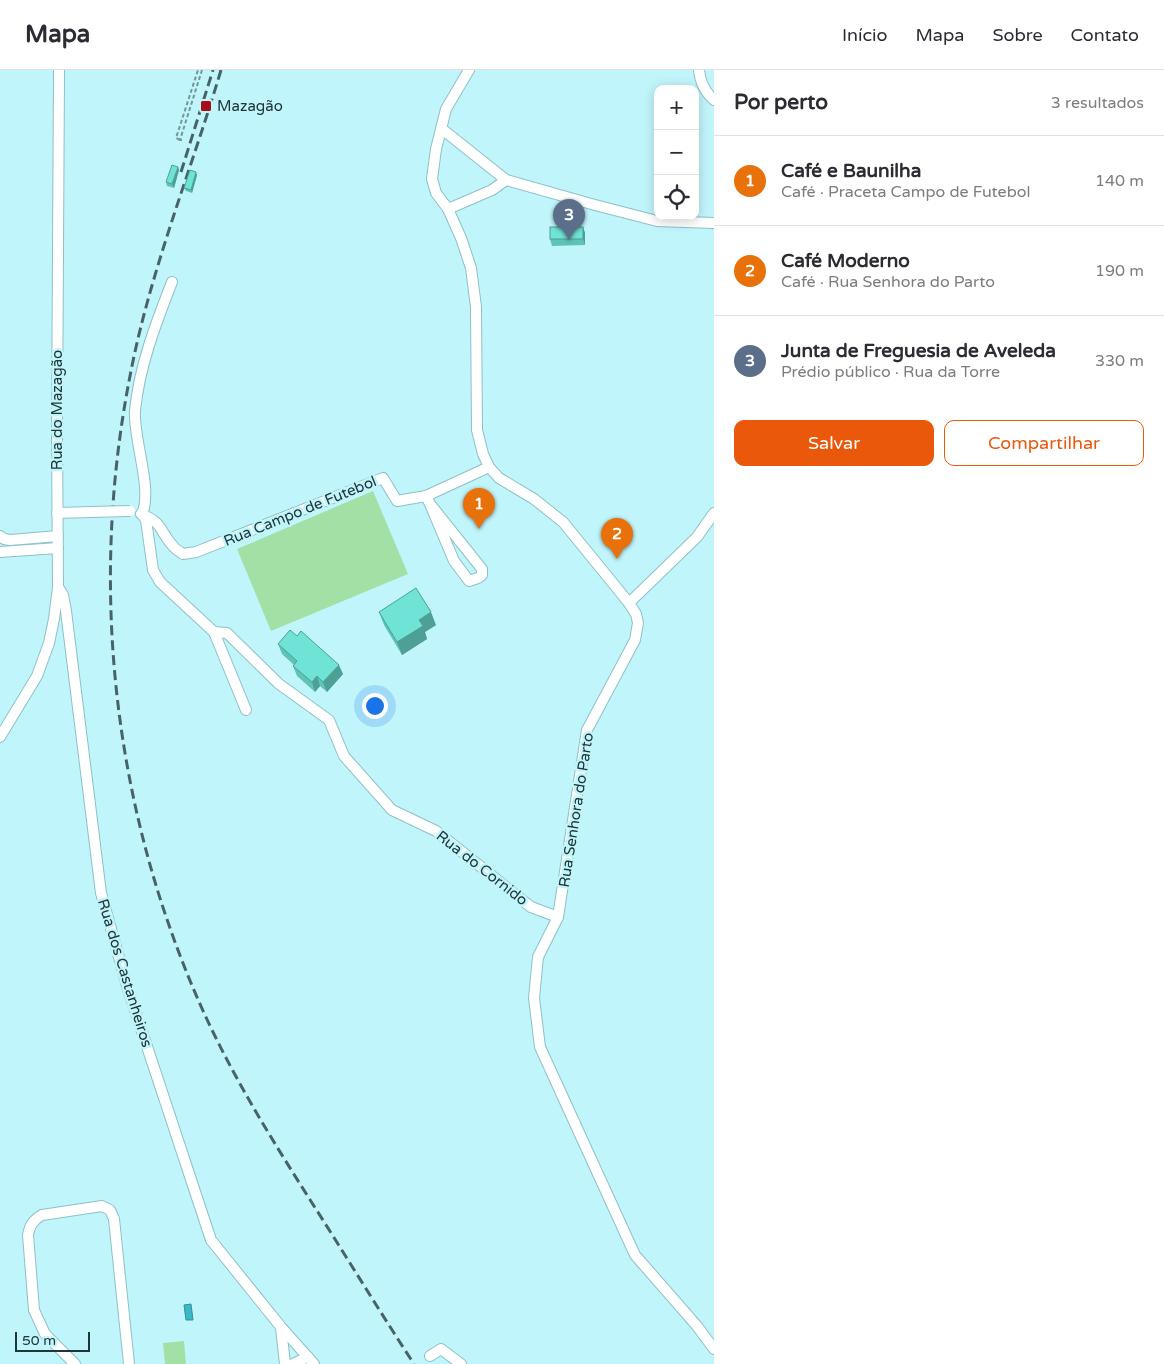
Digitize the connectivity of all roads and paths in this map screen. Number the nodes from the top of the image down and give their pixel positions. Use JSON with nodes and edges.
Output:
{"nodes":[{"id":1,"x":59,"y":70,"type":"edge"},
{"id":2,"x":198,"y":70,"type":"edge"},
{"id":3,"x":202,"y":70,"type":"edge"},
{"id":4,"x":469,"y":70,"type":"edge"},
{"id":5,"x":699,"y":70,"type":"edge"},
{"id":6,"x":714,"y":100,"type":"edge"},
{"id":7,"x":442,"y":129,"type":"junction"},
{"id":8,"x":506,"y":180,"type":"junction"},
{"id":9,"x":448,"y":210,"type":"junction"},
{"id":10,"x":714,"y":223,"type":"edge"},
{"id":11,"x":172,"y":282,"type":"dead end"},
{"id":12,"x":489,"y":467,"type":"junction"},
{"id":13,"x":428,"y":500,"type":"junction"},
{"id":14,"x":57,"y":513,"type":"junction"},
{"id":15,"x":714,"y":513,"type":"edge"},
{"id":16,"x":142,"y":514,"type":"junction"},
{"id":17,"x":0,"y":536,"type":"edge"},
{"id":18,"x":58,"y":536,"type":"junction"},
{"id":19,"x":58,"y":548,"type":"junction"},
{"id":20,"x":0,"y":552,"type":"edge"},
{"id":21,"x":58,"y":587,"type":"junction"},
{"id":22,"x":629,"y":603,"type":"junction"},
{"id":23,"x":214,"y":632,"type":"junction"},
{"id":24,"x":246,"y":710,"type":"dead end"},
{"id":25,"x":0,"y":736,"type":"edge"},
{"id":26,"x":558,"y":917,"type":"junction"},
{"id":27,"x":281,"y":1327,"type":"junction"},
{"id":28,"x":714,"y":1349,"type":"edge"},
{"id":29,"x":430,"y":1356,"type":"dead end"},
{"id":30,"x":311,"y":1360,"type":"edge"},
{"id":31,"x":75,"y":1364,"type":"edge"},
{"id":32,"x":129,"y":1364,"type":"edge"},
{"id":33,"x":286,"y":1364,"type":"edge"},
{"id":34,"x":293,"y":1364,"type":"edge"},
{"id":35,"x":460,"y":1364,"type":"edge"}],
"edges":[{"from":1,"to":14,"type":"street","name":"Rua do Mazagão"},
{"from":2,"to":3,"type":"path"},
{"from":4,"to":7,"type":"street","name":"Rua Senhora do Parto"},
{"from":5,"to":6,"type":"street"},
{"from":7,"to":8,"type":"street"},
{"from":7,"to":9,"type":"street","name":"Rua Senhora do Parto"},
{"from":8,"to":9,"type":"street"},
{"from":8,"to":10,"type":"street"},
{"from":9,"to":12,"type":"street","name":"Rua Senhora do Parto"},
{"from":11,"to":16,"type":"street","name":"Rua do Cornido"},
{"from":12,"to":13,"type":"street","name":"Rua Campo de Futebol"},
{"from":12,"to":22,"type":"street","name":"Rua Senhora do Parto"},
{"from":13,"to":13,"type":"street"},
{"from":13,"to":16,"type":"street","name":"Rua Campo de Futebol"},
{"from":14,"to":16,"type":"street","bridge":true},
{"from":14,"to":18,"type":"street","name":"Rua do Mazagão"},
{"from":15,"to":22,"type":"street"},
{"from":16,"to":23,"type":"street","name":"Rua do Cornido"},
{"from":17,"to":18,"type":"street"},
{"from":18,"to":19,"type":"street","name":"Rua do Mazagão"},
{"from":19,"to":20,"type":"street"},
{"from":19,"to":21,"type":"street","name":"Rua do Mazagão"},
{"from":21,"to":25,"type":"street","name":"Rua do Mazagão"},
{"from":21,"to":27,"type":"street","name":"Rua dos Castanheiros"},
{"from":22,"to":26,"type":"street","name":"Rua Senhora do Parto"},
{"from":23,"to":24,"type":"street"},
{"from":23,"to":26,"type":"street","name":"Rua do Cornido"},
{"from":26,"to":28,"type":"street","name":"Rua Senhora do Parto"},
{"from":27,"to":30,"type":"street","name":"Rua dos Castanheiros"},
{"from":27,"to":33,"type":"street"},
{"from":29,"to":35,"type":"street"},
{"from":30,"to":34,"type":"street"},
{"from":31,"to":32,"type":"street"}]}
